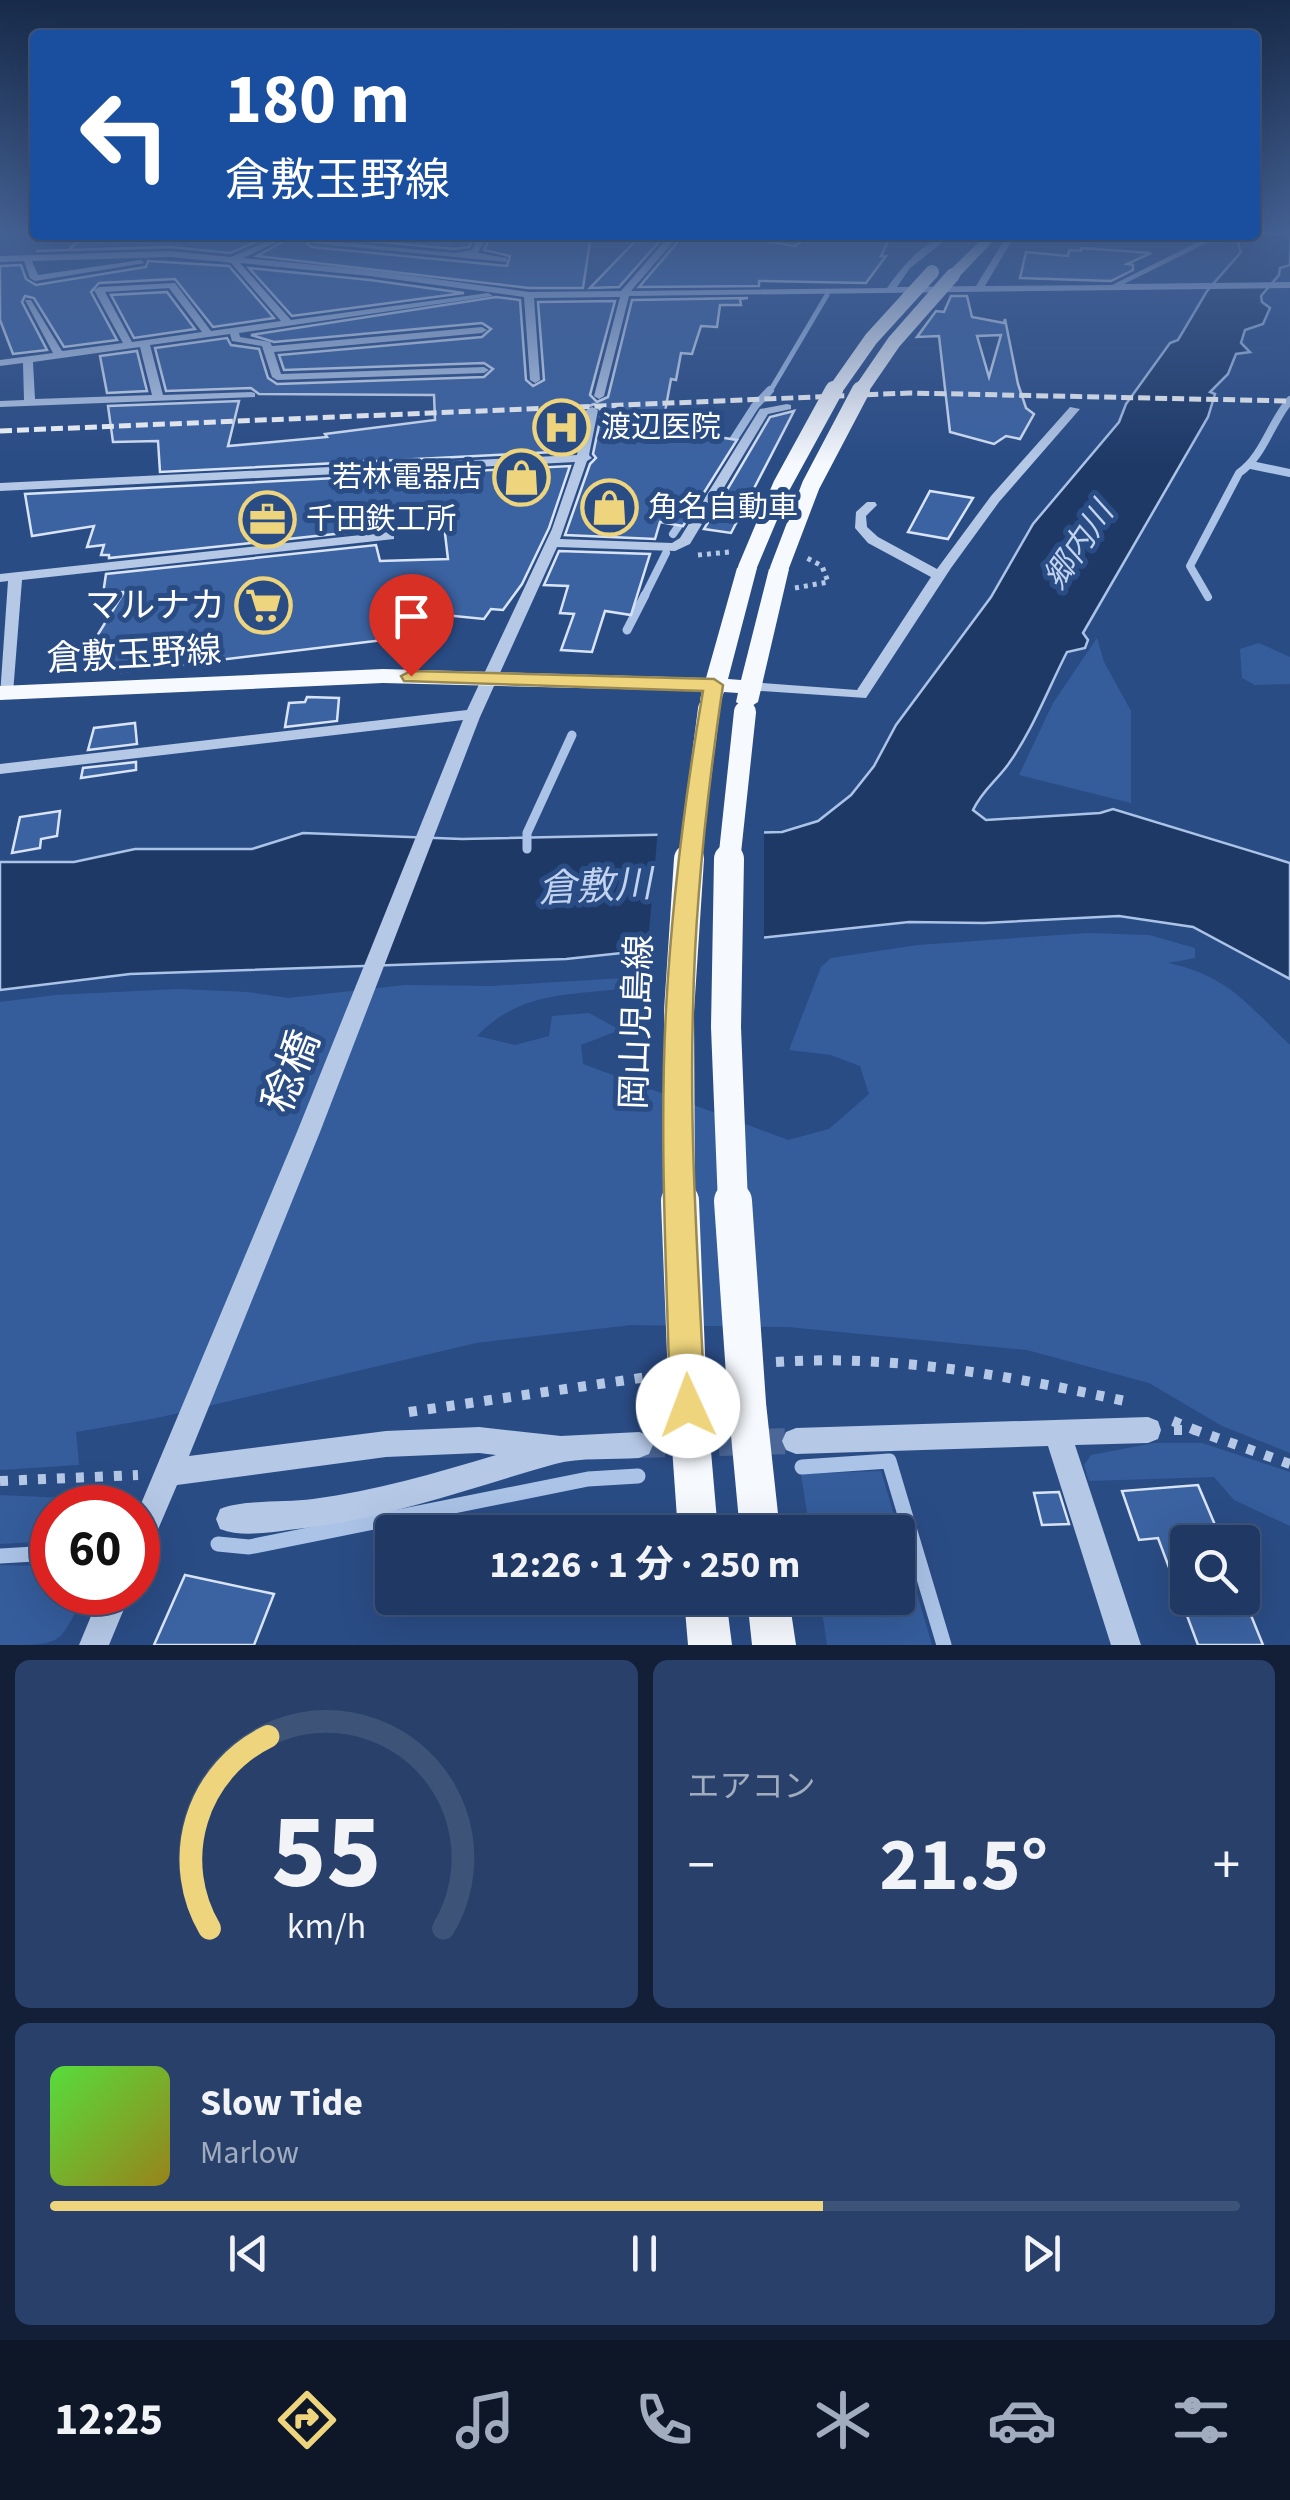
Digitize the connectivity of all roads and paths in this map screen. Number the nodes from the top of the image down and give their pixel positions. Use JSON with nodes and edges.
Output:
{"nodes":[{"id":1,"x":33,"y":311,"type":"edge"},
{"id":2,"x":110,"y":311,"type":"edge"},
{"id":3,"x":191,"y":311,"type":"edge"},
{"id":4,"x":277,"y":311,"type":"edge"},
{"id":5,"x":375,"y":311,"type":"edge"},
{"id":6,"x":530,"y":311,"type":"edge"},
{"id":7,"x":621,"y":311,"type":"edge"},
{"id":8,"x":895,"y":311,"type":"edge"},
{"id":9,"x":915,"y":311,"type":"edge"},
{"id":10,"x":288,"y":322,"type":"junction"},
{"id":11,"x":233,"y":330,"type":"junction"},
{"id":12,"x":482,"y":330,"type":"dead end"},
{"id":13,"x":208,"y":334,"type":"junction"},
{"id":14,"x":144,"y":343,"type":"junction"},
{"id":15,"x":0,"y":344,"type":"edge"},
{"id":16,"x":129,"y":345,"type":"junction"},
{"id":17,"x":268,"y":349,"type":"junction"},
{"id":18,"x":59,"y":355,"type":"junction"},
{"id":19,"x":28,"y":359,"type":"junction"},
{"id":20,"x":4,"y":362,"type":"edge"},
{"id":21,"x":484,"y":370,"type":"dead end"},
{"id":22,"x":535,"y":380,"type":"dead end"},
{"id":23,"x":250,"y":395,"type":"dead end"},
{"id":24,"x":599,"y":396,"type":"dead end"},
{"id":25,"x":158,"y":398,"type":"junction"},
{"id":26,"x":30,"y":403,"type":"junction"},
{"id":27,"x":0,"y":404,"type":"edge"},
{"id":28,"x":787,"y":407,"type":"dead end"},
{"id":29,"x":1074,"y":409,"type":"dead end"},
{"id":30,"x":592,"y":410,"type":"dead end"},
{"id":31,"x":586,"y":458,"type":"junction"},
{"id":32,"x":0,"y":487,"type":"edge"},
{"id":33,"x":871,"y":505,"type":"dead end"},
{"id":34,"x":388,"y":536,"type":"dead end"},
{"id":35,"x":554,"y":543,"type":"junction"},
{"id":36,"x":939,"y":576,"type":"junction"},
{"id":37,"x":7,"y":577,"type":"edge"},
{"id":38,"x":490,"y":676,"type":"junction"},
{"id":39,"x":2,"y":693,"type":"edge"},
{"id":40,"x":711,"y":697,"type":"junction"},
{"id":41,"x":748,"y":699,"type":"junction"},
{"id":42,"x":471,"y":719,"type":"junction"},
{"id":43,"x":0,"y":769,"type":"edge"},
{"id":44,"x":1148,"y":1430,"type":"joint"},
{"id":45,"x":1057,"y":1433,"type":"junction"},
{"id":46,"x":796,"y":1441,"type":"tunnel mouth"},
{"id":47,"x":640,"y":1445,"type":"tunnel mouth"},
{"id":48,"x":560,"y":1448,"type":"junction"},
{"id":49,"x":174,"y":1459,"type":"junction"},
{"id":50,"x":1290,"y":1464,"type":"edge"},
{"id":51,"x":0,"y":1482,"type":"edge"},
{"id":52,"x":160,"y":1492,"type":"edge"},
{"id":53,"x":697,"y":1515,"type":"edge"},
{"id":54,"x":758,"y":1515,"type":"edge"},
{"id":55,"x":230,"y":1520,"type":"dead end"},
{"id":56,"x":106,"y":1615,"type":"edge"},
{"id":57,"x":707,"y":1615,"type":"edge"},
{"id":58,"x":770,"y":1615,"type":"edge"},
{"id":59,"x":94,"y":1645,"type":"edge"},
{"id":60,"x":710,"y":1645,"type":"edge"},
{"id":61,"x":774,"y":1645,"type":"edge"},
{"id":62,"x":1126,"y":1645,"type":"edge"}],
"edges":[{"from":1,"to":18,"type":"street"},
{"from":2,"to":16,"type":"street"},
{"from":3,"to":13,"type":"street"},
{"from":4,"to":10,"type":"street"},
{"from":5,"to":10,"type":"street"},
{"from":6,"to":22,"type":"street"},
{"from":7,"to":24,"type":"street"},
{"from":8,"to":40,"type":"main road","name":"岡山児島線","bridge":true},
{"from":9,"to":41,"type":"main road","name":"岡山児島線","bridge":true},
{"from":10,"to":11,"type":"street"},
{"from":11,"to":13,"type":"street"},
{"from":11,"to":17,"type":"street"},
{"from":12,"to":17,"type":"street"},
{"from":13,"to":14,"type":"street"},
{"from":14,"to":16,"type":"street"},
{"from":14,"to":25,"type":"street"},
{"from":15,"to":20,"type":"street"},
{"from":16,"to":18,"type":"street"},
{"from":17,"to":21,"type":"street"},
{"from":18,"to":19,"type":"street"},
{"from":19,"to":20,"type":"street"},
{"from":19,"to":26,"type":"street"},
{"from":23,"to":25,"type":"street"},
{"from":25,"to":26,"type":"street"},
{"from":26,"to":27,"type":"street"},
{"from":28,"to":35,"type":"street"},
{"from":29,"to":36,"type":"street"},
{"from":30,"to":31,"type":"street","name":"稔橋"},
{"from":31,"to":32,"type":"street"},
{"from":31,"to":35,"type":"street","name":"稔橋"},
{"from":33,"to":36,"type":"street"},
{"from":34,"to":37,"type":"street"},
{"from":35,"to":38,"type":"street","name":"稔橋"},
{"from":36,"to":41,"type":"street"},
{"from":37,"to":39,"type":"street"},
{"from":38,"to":39,"type":"main road","name":"倉敷玉野線"},
{"from":38,"to":40,"type":"main road","name":"倉敷玉野線"},
{"from":38,"to":42,"type":"street","name":"稔橋"},
{"from":40,"to":41,"type":"main road","name":"倉敷玉野線"},
{"from":40,"to":53,"type":"main road","name":"岡山児島線","bridge":true},
{"from":41,"to":54,"type":"main road","name":"岡山児島線","bridge":true},
{"from":42,"to":43,"type":"street"},
{"from":42,"to":49,"type":"street","name":"稔橋"},
{"from":44,"to":45,"type":"street"},
{"from":44,"to":50,"type":"path"},
{"from":45,"to":46,"type":"street"},
{"from":45,"to":62,"type":"street"},
{"from":47,"to":48,"type":"street"},
{"from":48,"to":49,"type":"street"},
{"from":48,"to":55,"type":"street"},
{"from":49,"to":51,"type":"path"},
{"from":49,"to":52,"type":"street","name":"稔橋"},
{"from":56,"to":59,"type":"street"},
{"from":57,"to":60,"type":"main road"},
{"from":58,"to":61,"type":"main road"}]}
